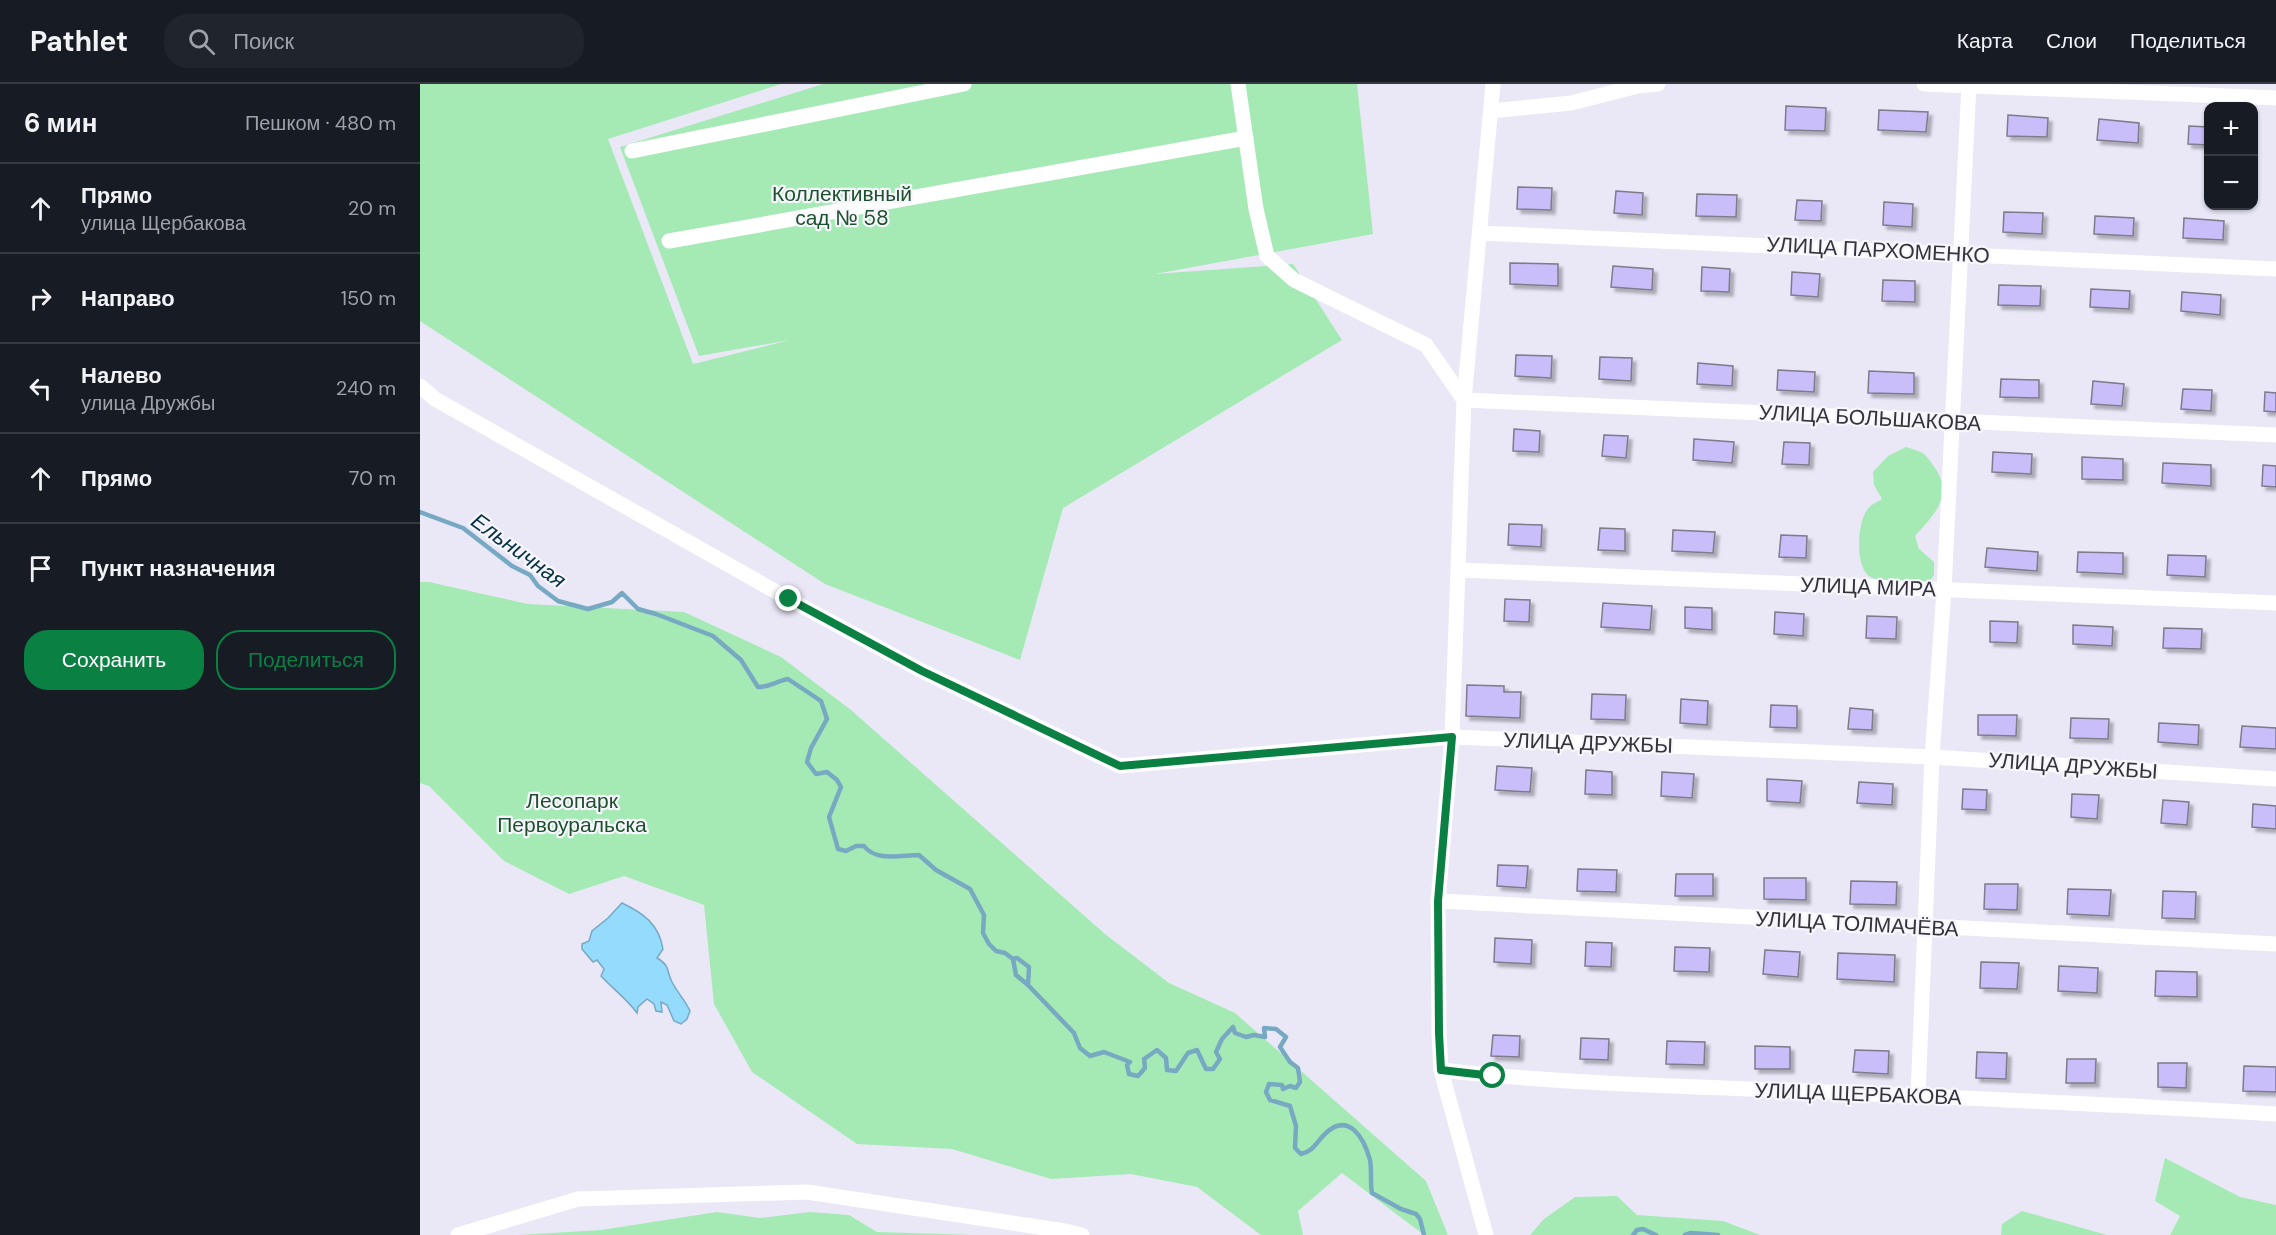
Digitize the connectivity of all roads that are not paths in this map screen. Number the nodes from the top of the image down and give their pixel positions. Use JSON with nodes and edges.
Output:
{"nodes":[{"id":1,"x":964,"y":84,"type":"edge"},
{"id":2,"x":1238,"y":84,"type":"edge"},
{"id":3,"x":1492,"y":84,"type":"edge"},
{"id":4,"x":1658,"y":84,"type":"edge"},
{"id":5,"x":1924,"y":84,"type":"edge"},
{"id":6,"x":1969,"y":85,"type":"edge"},
{"id":7,"x":2276,"y":98,"type":"edge"},
{"id":8,"x":1491,"y":111,"type":"junction"},
{"id":9,"x":1246,"y":138,"type":"junction"},
{"id":10,"x":632,"y":151,"type":"dead end"},
{"id":11,"x":1480,"y":233,"type":"junction"},
{"id":12,"x":669,"y":241,"type":"dead end"},
{"id":13,"x":1960,"y":254,"type":"junction"},
{"id":14,"x":2276,"y":269,"type":"edge"},
{"id":15,"x":420,"y":386,"type":"edge"},
{"id":16,"x":1464,"y":400,"type":"junction"},
{"id":17,"x":1952,"y":422,"type":"junction"},
{"id":18,"x":2276,"y":435,"type":"edge"},
{"id":19,"x":1459,"y":570,"type":"junction"},
{"id":20,"x":1944,"y":590,"type":"junction"},
{"id":21,"x":2276,"y":603,"type":"edge"},
{"id":22,"x":1452,"y":737,"type":"junction"},
{"id":23,"x":1932,"y":757,"type":"junction"},
{"id":24,"x":2276,"y":779,"type":"edge"},
{"id":25,"x":1438,"y":901,"type":"junction"},
{"id":26,"x":1925,"y":927,"type":"junction"},
{"id":27,"x":2276,"y":944,"type":"edge"},
{"id":28,"x":1441,"y":1070,"type":"junction"},
{"id":29,"x":1918,"y":1096,"type":"junction"},
{"id":30,"x":2276,"y":1114,"type":"edge"},
{"id":31,"x":458,"y":1235,"type":"edge"},
{"id":32,"x":1082,"y":1235,"type":"edge"},
{"id":33,"x":1485,"y":1235,"type":"edge"}],
"edges":[{"from":1,"to":10,"type":"street"},
{"from":2,"to":9,"type":"street"},
{"from":3,"to":8,"type":"street"},
{"from":4,"to":8,"type":"street"},
{"from":5,"to":6,"type":"street"},
{"from":6,"to":7,"type":"street"},
{"from":6,"to":13,"type":"street"},
{"from":8,"to":11,"type":"street"},
{"from":9,"to":12,"type":"street"},
{"from":9,"to":16,"type":"street"},
{"from":11,"to":13,"type":"street","name":"УЛИЦА ПАРХОМЕНКО"},
{"from":11,"to":16,"type":"street"},
{"from":13,"to":14,"type":"street","name":"УЛИЦА ПАРХОМЕНКО"},
{"from":13,"to":17,"type":"street"},
{"from":15,"to":22,"type":"street","name":"УЛИЦА ДРУЖБЫ"},
{"from":16,"to":17,"type":"street","name":"УЛИЦА БОЛЬШАКОВА"},
{"from":16,"to":19,"type":"street"},
{"from":17,"to":18,"type":"street","name":"УЛИЦА БОЛЬШАКОВА"},
{"from":17,"to":20,"type":"street"},
{"from":19,"to":20,"type":"street","name":"УЛИЦА МИРА"},
{"from":19,"to":22,"type":"street"},
{"from":20,"to":21,"type":"street","name":"УЛИЦА МИРА"},
{"from":20,"to":23,"type":"street"},
{"from":22,"to":23,"type":"street","name":"УЛИЦА ДРУЖБЫ"},
{"from":22,"to":25,"type":"street"},
{"from":23,"to":24,"type":"street","name":"УЛИЦА ДРУЖБЫ"},
{"from":23,"to":26,"type":"street"},
{"from":25,"to":26,"type":"street","name":"УЛИЦА ТОЛМАЧЁВА"},
{"from":25,"to":28,"type":"street"},
{"from":26,"to":27,"type":"street","name":"УЛИЦА ТОЛМАЧЁВА"},
{"from":26,"to":29,"type":"street"},
{"from":28,"to":29,"type":"street","name":"УЛИЦА ЩЕРБАКОВА"},
{"from":28,"to":33,"type":"street"},
{"from":29,"to":30,"type":"street","name":"УЛИЦА ЩЕРБАКОВА"},
{"from":31,"to":32,"type":"street"}]}
